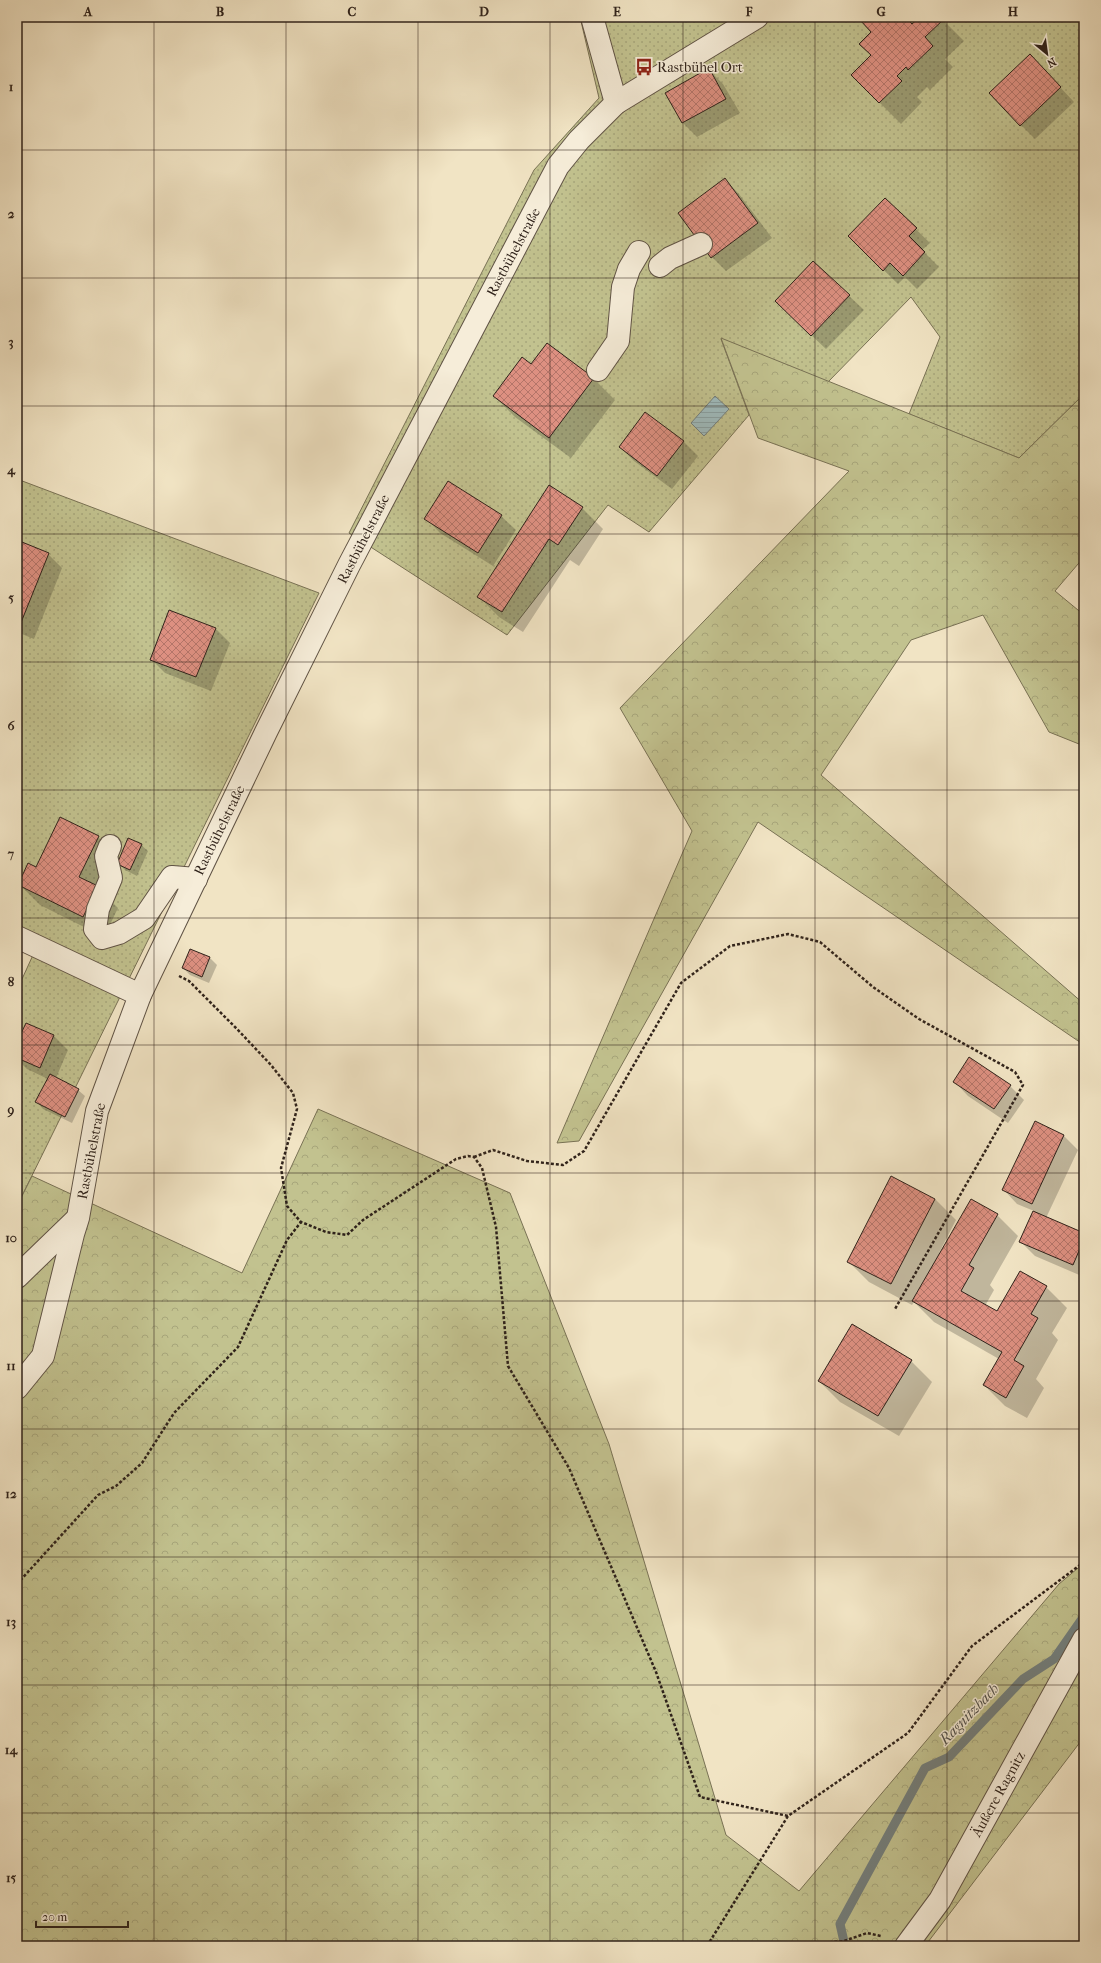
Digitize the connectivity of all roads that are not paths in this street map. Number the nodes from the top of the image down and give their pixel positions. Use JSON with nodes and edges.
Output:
{"nodes":[{"id":1,"x":592,"y":17,"type":"edge"},
{"id":2,"x":757,"y":17,"type":"edge"},
{"id":3,"x":616,"y":102,"type":"junction"},
{"id":4,"x":701,"y":244,"type":"dead end"},
{"id":5,"x":639,"y":252,"type":"dead end"},
{"id":6,"x":660,"y":266,"type":"dead end"},
{"id":7,"x":598,"y":370,"type":"dead end"},
{"id":8,"x":110,"y":846,"type":"dead end"},
{"id":9,"x":196,"y":879,"type":"junction"},
{"id":10,"x":17,"y":937,"type":"edge"},
{"id":11,"x":140,"y":995,"type":"junction"},
{"id":12,"x":78,"y":1218,"type":"junction"},
{"id":13,"x":17,"y":1276,"type":"edge"},
{"id":14,"x":17,"y":1388,"type":"edge"},
{"id":15,"x":1084,"y":1639,"type":"edge"},
{"id":16,"x":907,"y":1944,"type":"edge"}],
"edges":[{"from":1,"to":3,"type":"street"},
{"from":2,"to":3,"type":"street","name":"Rastbühelstraße"},
{"from":3,"to":9,"type":"street","name":"Rastbühelstraße"},
{"from":4,"to":6,"type":"street"},
{"from":5,"to":7,"type":"street"},
{"from":8,"to":9,"type":"street"},
{"from":9,"to":11,"type":"street","name":"Rastbühelstraße"},
{"from":10,"to":11,"type":"street"},
{"from":11,"to":12,"type":"street","name":"Rastbühelstraße"},
{"from":12,"to":13,"type":"street","name":"Rastbühelstraße"},
{"from":12,"to":14,"type":"street","name":"Rastbühelstraße"},
{"from":15,"to":16,"type":"street","name":"Äußere Ragnitz"}]}
